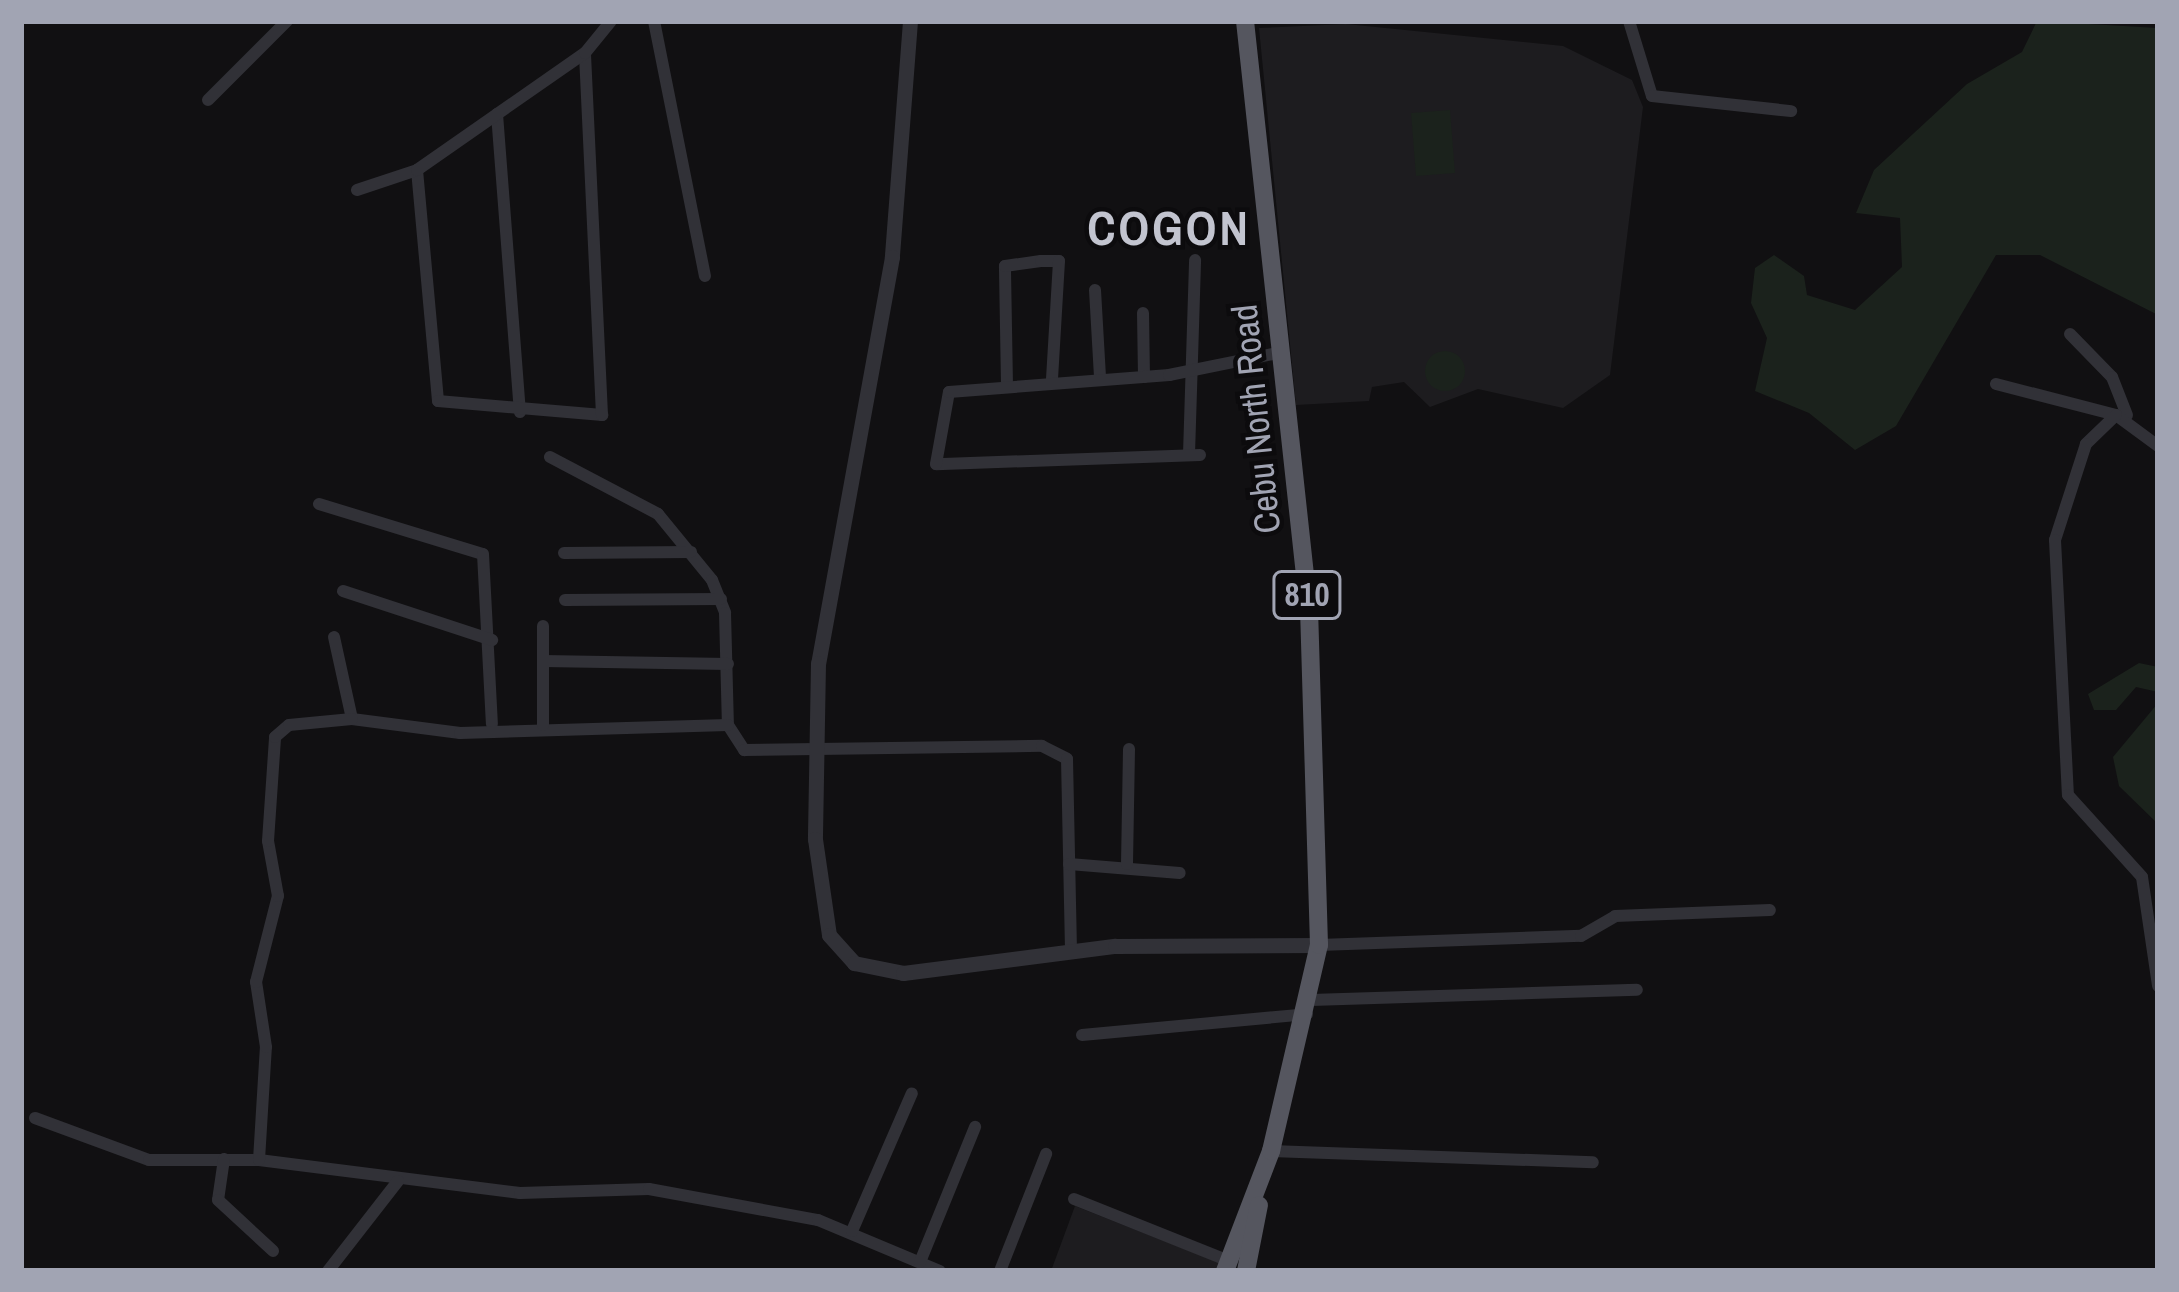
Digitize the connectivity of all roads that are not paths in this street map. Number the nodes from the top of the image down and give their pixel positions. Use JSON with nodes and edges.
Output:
{"nodes":[{"id":1,"x":287,"y":21,"type":"edge"},
{"id":2,"x":611,"y":21,"type":"edge"},
{"id":3,"x":654,"y":21,"type":"edge"},
{"id":4,"x":910,"y":21,"type":"edge"},
{"id":5,"x":1245,"y":21,"type":"edge"},
{"id":6,"x":1630,"y":21,"type":"edge"},
{"id":7,"x":585,"y":53,"type":"junction"},
{"id":8,"x":208,"y":100,"type":"dead end"},
{"id":9,"x":1791,"y":111,"type":"dead end"},
{"id":10,"x":497,"y":114,"type":"junction"},
{"id":11,"x":417,"y":170,"type":"junction"},
{"id":12,"x":357,"y":190,"type":"dead end"},
{"id":13,"x":1195,"y":260,"type":"dead end"},
{"id":14,"x":705,"y":276,"type":"dead end"},
{"id":15,"x":1095,"y":290,"type":"dead end"},
{"id":16,"x":1143,"y":313,"type":"dead end"},
{"id":17,"x":2070,"y":334,"type":"dead end"},
{"id":18,"x":1283,"y":352,"type":"junction"},
{"id":19,"x":1196,"y":369,"type":"junction"},
{"id":20,"x":1100,"y":376,"type":"junction"},
{"id":21,"x":1144,"y":377,"type":"junction"},
{"id":22,"x":1052,"y":380,"type":"junction"},
{"id":23,"x":1996,"y":384,"type":"dead end"},
{"id":24,"x":1007,"y":385,"type":"junction"},
{"id":25,"x":520,"y":412,"type":"junction"},
{"id":26,"x":2122,"y":415,"type":"junction"},
{"id":27,"x":2158,"y":446,"type":"edge"},
{"id":28,"x":550,"y":457,"type":"dead end"},
{"id":29,"x":319,"y":504,"type":"dead end"},
{"id":30,"x":691,"y":552,"type":"junction"},
{"id":31,"x":564,"y":553,"type":"dead end"},
{"id":32,"x":343,"y":591,"type":"dead end"},
{"id":33,"x":721,"y":599,"type":"junction"},
{"id":34,"x":565,"y":600,"type":"dead end"},
{"id":35,"x":543,"y":626,"type":"dead end"},
{"id":36,"x":334,"y":637,"type":"dead end"},
{"id":37,"x":492,"y":640,"type":"junction"},
{"id":38,"x":543,"y":661,"type":"junction"},
{"id":39,"x":728,"y":664,"type":"junction"},
{"id":40,"x":352,"y":719,"type":"junction"},
{"id":41,"x":492,"y":724,"type":"junction"},
{"id":42,"x":543,"y":724,"type":"junction"},
{"id":43,"x":728,"y":724,"type":"junction"},
{"id":44,"x":1129,"y":749,"type":"dead end"},
{"id":45,"x":814,"y":754,"type":"junction"},
{"id":46,"x":1069,"y":864,"type":"junction"},
{"id":47,"x":1127,"y":864,"type":"junction"},
{"id":48,"x":1180,"y":873,"type":"dead end"},
{"id":49,"x":1770,"y":910,"type":"dead end"},
{"id":50,"x":1319,"y":945,"type":"junction"},
{"id":51,"x":1071,"y":950,"type":"junction"},
{"id":52,"x":2158,"y":986,"type":"edge"},
{"id":53,"x":1637,"y":990,"type":"dead end"},
{"id":54,"x":1310,"y":1007,"type":"junction"},
{"id":55,"x":1082,"y":1035,"type":"dead end"},
{"id":56,"x":912,"y":1094,"type":"dead end"},
{"id":57,"x":34,"y":1118,"type":"dead end"},
{"id":58,"x":974,"y":1127,"type":"dead end"},
{"id":59,"x":1046,"y":1154,"type":"dead end"},
{"id":60,"x":1269,"y":1158,"type":"junction"},
{"id":61,"x":224,"y":1159,"type":"junction"},
{"id":62,"x":259,"y":1160,"type":"junction"},
{"id":63,"x":1594,"y":1162,"type":"dead end"},
{"id":64,"x":398,"y":1181,"type":"junction"},
{"id":65,"x":1075,"y":1199,"type":"dead end"},
{"id":66,"x":852,"y":1231,"type":"junction"},
{"id":67,"x":273,"y":1251,"type":"dead end"},
{"id":68,"x":920,"y":1262,"type":"junction"},
{"id":69,"x":1233,"y":1268,"type":"edge"},
{"id":70,"x":328,"y":1271,"type":"edge"},
{"id":71,"x":940,"y":1271,"type":"edge"},
{"id":72,"x":1000,"y":1271,"type":"edge"}],
"edges":[{"from":1,"to":8,"type":"street"},
{"from":2,"to":7,"type":"street"},
{"from":3,"to":14,"type":"street"},
{"from":4,"to":45,"type":"street"},
{"from":5,"to":18,"type":"highway","name":"Cebu North Road","number":"810"},
{"from":6,"to":9,"type":"street"},
{"from":7,"to":10,"type":"street"},
{"from":7,"to":25,"type":"street"},
{"from":10,"to":11,"type":"street"},
{"from":10,"to":25,"type":"street"},
{"from":11,"to":12,"type":"street"},
{"from":11,"to":25,"type":"street"},
{"from":13,"to":19,"type":"street"},
{"from":15,"to":20,"type":"street"},
{"from":16,"to":21,"type":"street"},
{"from":17,"to":26,"type":"street"},
{"from":18,"to":19,"type":"street"},
{"from":18,"to":50,"type":"highway","name":"Cebu North Road","number":"810"},
{"from":19,"to":21,"type":"street"},
{"from":19,"to":24,"type":"street"},
{"from":20,"to":21,"type":"street"},
{"from":20,"to":22,"type":"street"},
{"from":22,"to":24,"type":"street"},
{"from":22,"to":24,"type":"street"},
{"from":23,"to":26,"type":"street"},
{"from":26,"to":27,"type":"street"},
{"from":26,"to":52,"type":"street"},
{"from":28,"to":30,"type":"street"},
{"from":29,"to":37,"type":"street"},
{"from":30,"to":31,"type":"street"},
{"from":30,"to":33,"type":"street"},
{"from":32,"to":37,"type":"street"},
{"from":33,"to":34,"type":"street"},
{"from":33,"to":39,"type":"street"},
{"from":35,"to":38,"type":"street"},
{"from":36,"to":40,"type":"street"},
{"from":37,"to":41,"type":"street"},
{"from":38,"to":39,"type":"street"},
{"from":38,"to":42,"type":"street"},
{"from":39,"to":43,"type":"street"},
{"from":40,"to":41,"type":"street"},
{"from":40,"to":62,"type":"street"},
{"from":41,"to":42,"type":"street"},
{"from":42,"to":43,"type":"street"},
{"from":43,"to":45,"type":"street"},
{"from":44,"to":47,"type":"street"},
{"from":45,"to":46,"type":"street"},
{"from":45,"to":51,"type":"street"},
{"from":46,"to":47,"type":"street"},
{"from":46,"to":51,"type":"street"},
{"from":47,"to":48,"type":"street"},
{"from":49,"to":50,"type":"street"},
{"from":50,"to":51,"type":"street"},
{"from":50,"to":54,"type":"highway","name":"Cebu North Road","number":"810"},
{"from":53,"to":54,"type":"street"},
{"from":54,"to":55,"type":"street"},
{"from":54,"to":60,"type":"highway","name":"Cebu North Road","number":"810"},
{"from":56,"to":66,"type":"street"},
{"from":57,"to":61,"type":"street"},
{"from":58,"to":68,"type":"street"},
{"from":59,"to":72,"type":"street"},
{"from":60,"to":63,"type":"street"},
{"from":60,"to":69,"type":"highway","name":"Cebu North Road","number":"810"},
{"from":61,"to":62,"type":"street"},
{"from":61,"to":67,"type":"street"},
{"from":62,"to":64,"type":"street"},
{"from":64,"to":66,"type":"street"},
{"from":64,"to":70,"type":"street"},
{"from":65,"to":69,"type":"street"},
{"from":66,"to":68,"type":"street"},
{"from":68,"to":71,"type":"street"}]}
